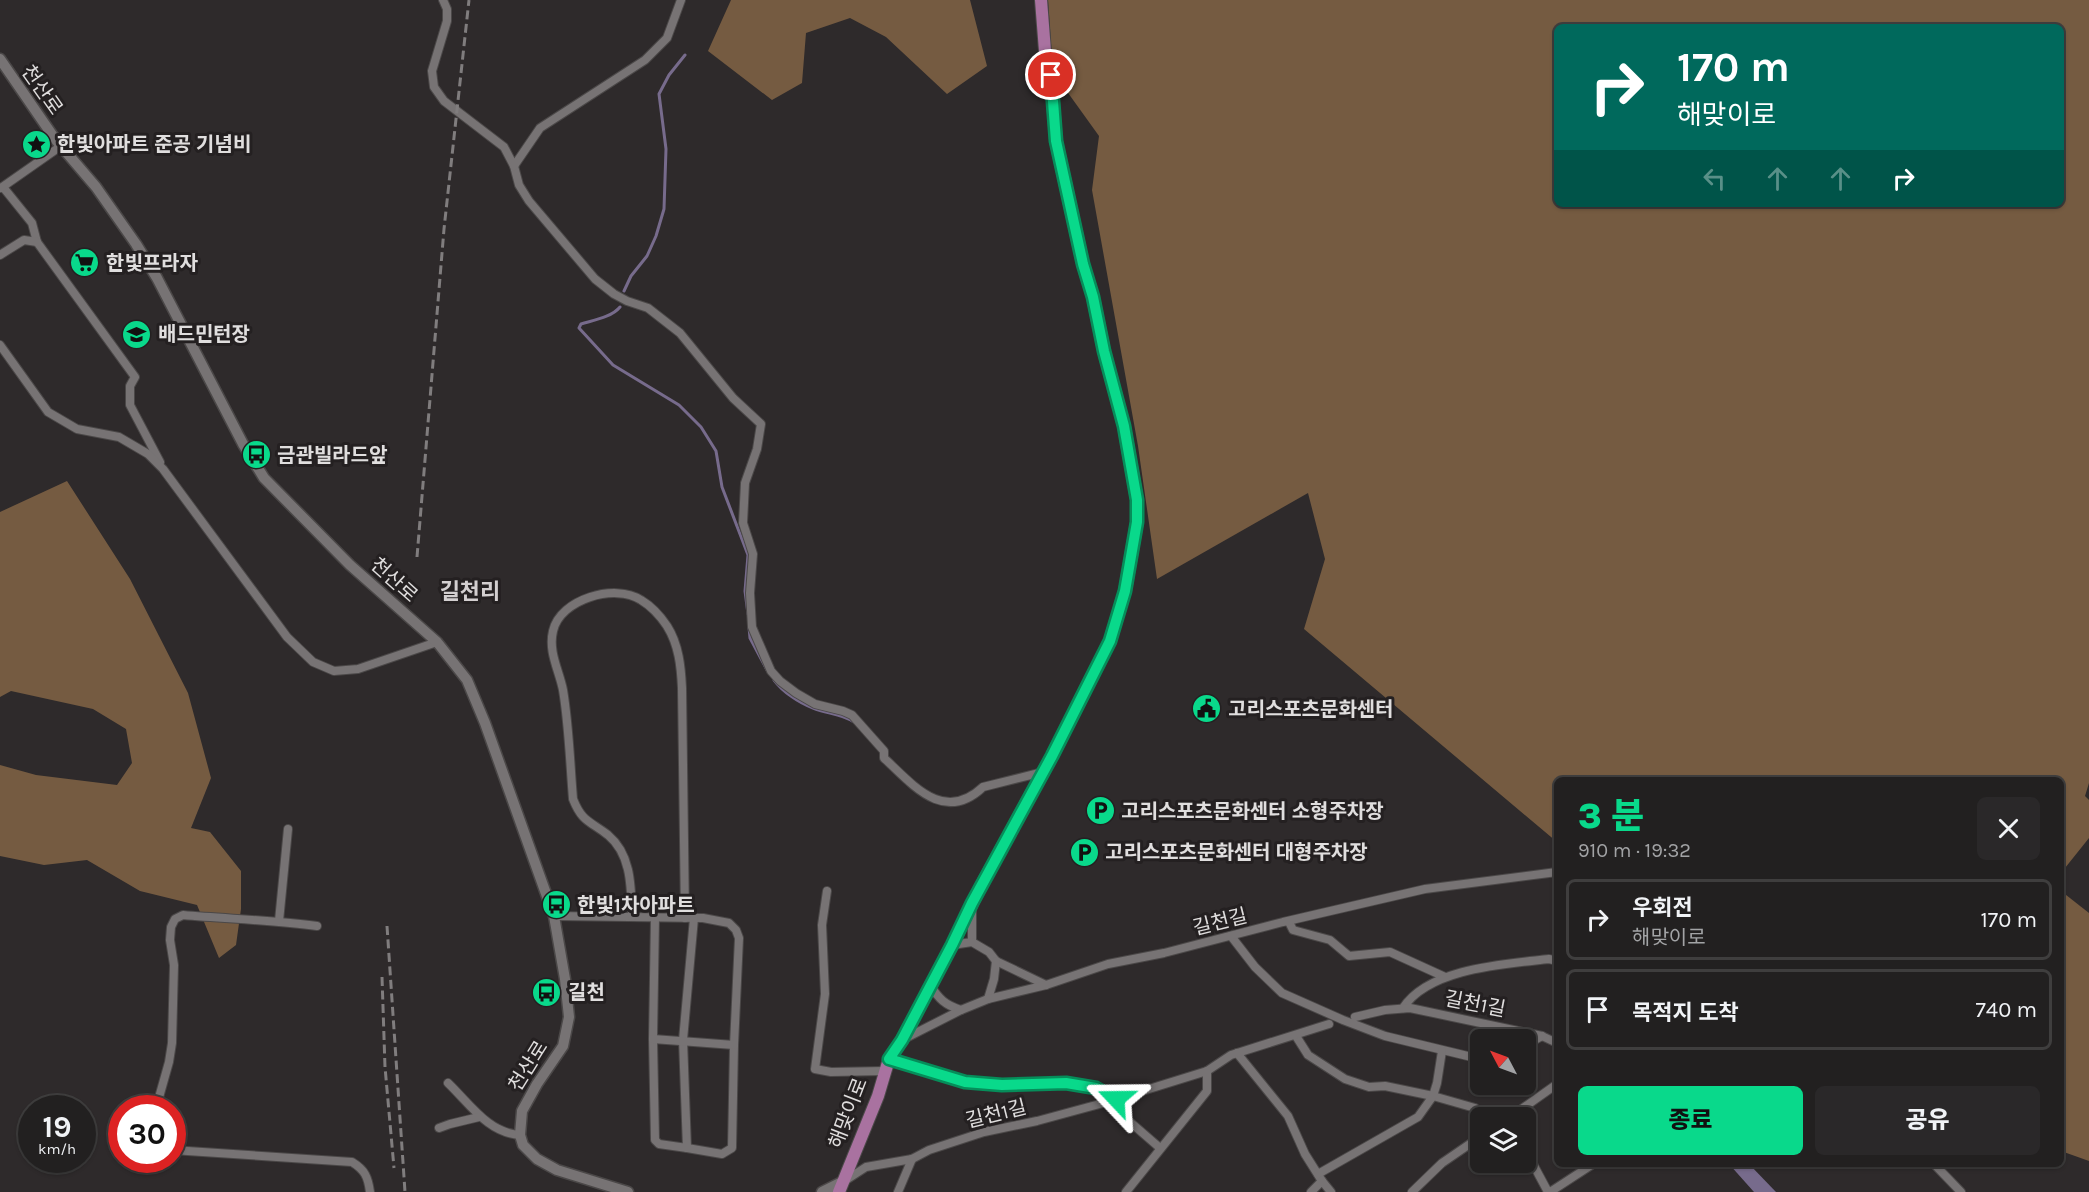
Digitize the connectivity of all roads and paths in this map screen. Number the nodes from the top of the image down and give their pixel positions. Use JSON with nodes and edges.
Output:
{"nodes":[{"id":1,"x":443,"y":0,"type":"edge"},
{"id":2,"x":681,"y":0,"type":"edge"},
{"id":3,"x":1041,"y":0,"type":"edge"},
{"id":4,"x":0,"y":59,"type":"edge"},
{"id":5,"x":61,"y":146,"type":"junction"},
{"id":6,"x":514,"y":166,"type":"junction"},
{"id":7,"x":2,"y":188,"type":"edge"},
{"id":8,"x":37,"y":242,"type":"junction"},
{"id":9,"x":0,"y":255,"type":"edge"},
{"id":10,"x":0,"y":345,"type":"edge"},
{"id":11,"x":164,"y":469,"type":"junction"},
{"id":12,"x":437,"y":642,"type":"junction"},
{"id":13,"x":1044,"y":772,"type":"junction"},
{"id":14,"x":288,"y":829,"type":"dead end"},
{"id":15,"x":1554,"y":872,"type":"edge"},
{"id":16,"x":827,"y":891,"type":"dead end"},
{"id":17,"x":972,"y":903,"type":"junction"},
{"id":18,"x":554,"y":916,"type":"junction"},
{"id":19,"x":632,"y":917,"type":"junction"},
{"id":20,"x":655,"y":917,"type":"junction"},
{"id":21,"x":685,"y":918,"type":"junction"},
{"id":22,"x":694,"y":918,"type":"junction"},
{"id":23,"x":279,"y":921,"type":"junction"},
{"id":24,"x":1289,"y":921,"type":"junction"},
{"id":25,"x":317,"y":926,"type":"dead end"},
{"id":26,"x":1231,"y":936,"type":"junction"},
{"id":27,"x":972,"y":942,"type":"junction"},
{"id":28,"x":952,"y":945,"type":"junction"},
{"id":29,"x":1554,"y":960,"type":"edge"},
{"id":30,"x":996,"y":961,"type":"junction"},
{"id":31,"x":1445,"y":977,"type":"junction"},
{"id":32,"x":930,"y":985,"type":"junction"},
{"id":33,"x":1046,"y":985,"type":"junction"},
{"id":34,"x":988,"y":999,"type":"junction"},
{"id":35,"x":1403,"y":1008,"type":"junction"},
{"id":36,"x":961,"y":1010,"type":"junction"},
{"id":37,"x":1355,"y":1017,"type":"dead end"},
{"id":38,"x":1329,"y":1024,"type":"dead end"},
{"id":39,"x":1296,"y":1036,"type":"junction"},
{"id":40,"x":1542,"y":1036,"type":"junction"},
{"id":41,"x":653,"y":1039,"type":"junction"},
{"id":42,"x":1536,"y":1039,"type":"edge"},
{"id":43,"x":683,"y":1040,"type":"junction"},
{"id":44,"x":902,"y":1040,"type":"junction"},
{"id":45,"x":1554,"y":1042,"type":"edge"},
{"id":46,"x":734,"y":1045,"type":"junction"},
{"id":47,"x":1442,"y":1051,"type":"junction"},
{"id":48,"x":1237,"y":1053,"type":"junction"},
{"id":49,"x":1470,"y":1057,"type":"edge"},
{"id":50,"x":886,"y":1065,"type":"junction"},
{"id":51,"x":1207,"y":1071,"type":"junction"},
{"id":52,"x":448,"y":1083,"type":"dead end"},
{"id":53,"x":1554,"y":1086,"type":"edge"},
{"id":54,"x":160,"y":1095,"type":"edge"},
{"id":55,"x":1433,"y":1096,"type":"junction"},
{"id":56,"x":1116,"y":1099,"type":"junction"},
{"id":57,"x":1107,"y":1102,"type":"junction"},
{"id":58,"x":1472,"y":1107,"type":"edge"},
{"id":59,"x":1525,"y":1107,"type":"edge"},
{"id":60,"x":479,"y":1117,"type":"junction"},
{"id":61,"x":439,"y":1128,"type":"dead end"},
{"id":62,"x":520,"y":1135,"type":"junction"},
{"id":63,"x":1470,"y":1144,"type":"edge"},
{"id":64,"x":687,"y":1148,"type":"junction"},
{"id":65,"x":1160,"y":1148,"type":"junction"},
{"id":66,"x":186,"y":1151,"type":"edge"},
{"id":67,"x":912,"y":1160,"type":"junction"},
{"id":68,"x":1588,"y":1167,"type":"edge"},
{"id":69,"x":1937,"y":1167,"type":"edge"},
{"id":70,"x":1536,"y":1169,"type":"edge"},
{"id":71,"x":1320,"y":1178,"type":"junction"},
{"id":72,"x":840,"y":1187,"type":"edge"},
{"id":73,"x":625,"y":1191,"type":"edge"},
{"id":74,"x":370,"y":1192,"type":"edge"},
{"id":75,"x":822,"y":1192,"type":"edge"},
{"id":76,"x":898,"y":1192,"type":"edge"},
{"id":77,"x":1126,"y":1192,"type":"edge"},
{"id":78,"x":1311,"y":1192,"type":"edge"},
{"id":79,"x":1331,"y":1192,"type":"edge"},
{"id":80,"x":1412,"y":1192,"type":"edge"},
{"id":81,"x":1549,"y":1192,"type":"edge"},
{"id":82,"x":1961,"y":1192,"type":"edge"}],
"edges":[{"from":1,"to":6,"type":"street"},
{"from":2,"to":6,"type":"street"},
{"from":3,"to":13,"type":"main road","name":"해맞이로"},
{"from":4,"to":5,"type":"street","name":"천산로"},
{"from":5,"to":7,"type":"street"},
{"from":5,"to":12,"type":"street","name":"천산로"},
{"from":6,"to":13,"type":"street"},
{"from":7,"to":8,"type":"street"},
{"from":8,"to":9,"type":"street"},
{"from":8,"to":11,"type":"street"},
{"from":10,"to":11,"type":"street"},
{"from":11,"to":12,"type":"street"},
{"from":12,"to":18,"type":"street","name":"천산로"},
{"from":13,"to":17,"type":"main road","name":"해맞이로"},
{"from":14,"to":23,"type":"street"},
{"from":15,"to":24,"type":"street","name":"길천길"},
{"from":16,"to":50,"type":"street"},
{"from":17,"to":27,"type":"street"},
{"from":17,"to":28,"type":"main road","name":"해맞이로"},
{"from":18,"to":19,"type":"street"},
{"from":18,"to":62,"type":"street","name":"천산로"},
{"from":19,"to":20,"type":"street"},
{"from":19,"to":21,"type":"street"},
{"from":20,"to":21,"type":"street"},
{"from":20,"to":41,"type":"street"},
{"from":21,"to":22,"type":"street"},
{"from":22,"to":43,"type":"street"},
{"from":22,"to":46,"type":"street"},
{"from":23,"to":25,"type":"street"},
{"from":23,"to":54,"type":"street"},
{"from":24,"to":26,"type":"street","name":"길천길"},
{"from":24,"to":31,"type":"street"},
{"from":26,"to":33,"type":"street","name":"길천길"},
{"from":26,"to":47,"type":"street"},
{"from":27,"to":28,"type":"street"},
{"from":27,"to":30,"type":"street"},
{"from":28,"to":32,"type":"main road","name":"해맞이로"},
{"from":29,"to":31,"type":"street"},
{"from":30,"to":33,"type":"street"},
{"from":30,"to":34,"type":"street"},
{"from":31,"to":35,"type":"street"},
{"from":32,"to":36,"type":"street"},
{"from":32,"to":44,"type":"main road","name":"해맞이로"},
{"from":33,"to":34,"type":"street","name":"길천길"},
{"from":34,"to":36,"type":"street","name":"길천길"},
{"from":35,"to":37,"type":"street","name":"길천1길"},
{"from":35,"to":40,"type":"street","name":"길천1길"},
{"from":36,"to":44,"type":"street","name":"길천길"},
{"from":38,"to":39,"type":"street","name":"길천1길"},
{"from":39,"to":48,"type":"street","name":"길천1길"},
{"from":39,"to":55,"type":"street"},
{"from":40,"to":42,"type":"street"},
{"from":40,"to":45,"type":"street","name":"길천1길"},
{"from":41,"to":43,"type":"street"},
{"from":41,"to":64,"type":"street"},
{"from":43,"to":46,"type":"street"},
{"from":43,"to":64,"type":"street"},
{"from":44,"to":50,"type":"main road","name":"해맞이로"},
{"from":46,"to":64,"type":"street"},
{"from":47,"to":49,"type":"street"},
{"from":47,"to":55,"type":"street"},
{"from":48,"to":51,"type":"street","name":"길천1길"},
{"from":48,"to":71,"type":"street"},
{"from":50,"to":56,"type":"street"},
{"from":50,"to":72,"type":"main road","name":"해맞이로"},
{"from":51,"to":56,"type":"street","name":"길천1길"},
{"from":51,"to":65,"type":"street"},
{"from":52,"to":60,"type":"street"},
{"from":53,"to":59,"type":"street"},
{"from":55,"to":58,"type":"street"},
{"from":55,"to":71,"type":"street"},
{"from":56,"to":57,"type":"street","name":"길천1길"},
{"from":57,"to":65,"type":"street"},
{"from":57,"to":67,"type":"street","name":"길천1길"},
{"from":60,"to":61,"type":"street"},
{"from":60,"to":62,"type":"street"},
{"from":62,"to":73,"type":"street"},
{"from":63,"to":80,"type":"street"},
{"from":65,"to":77,"type":"street"},
{"from":66,"to":74,"type":"street"},
{"from":67,"to":72,"type":"street","name":"길천1길"},
{"from":67,"to":76,"type":"street"},
{"from":68,"to":81,"type":"street"},
{"from":69,"to":82,"type":"street"},
{"from":70,"to":81,"type":"street"},
{"from":71,"to":78,"type":"street"},
{"from":71,"to":79,"type":"street"},
{"from":72,"to":75,"type":"street"}]}
